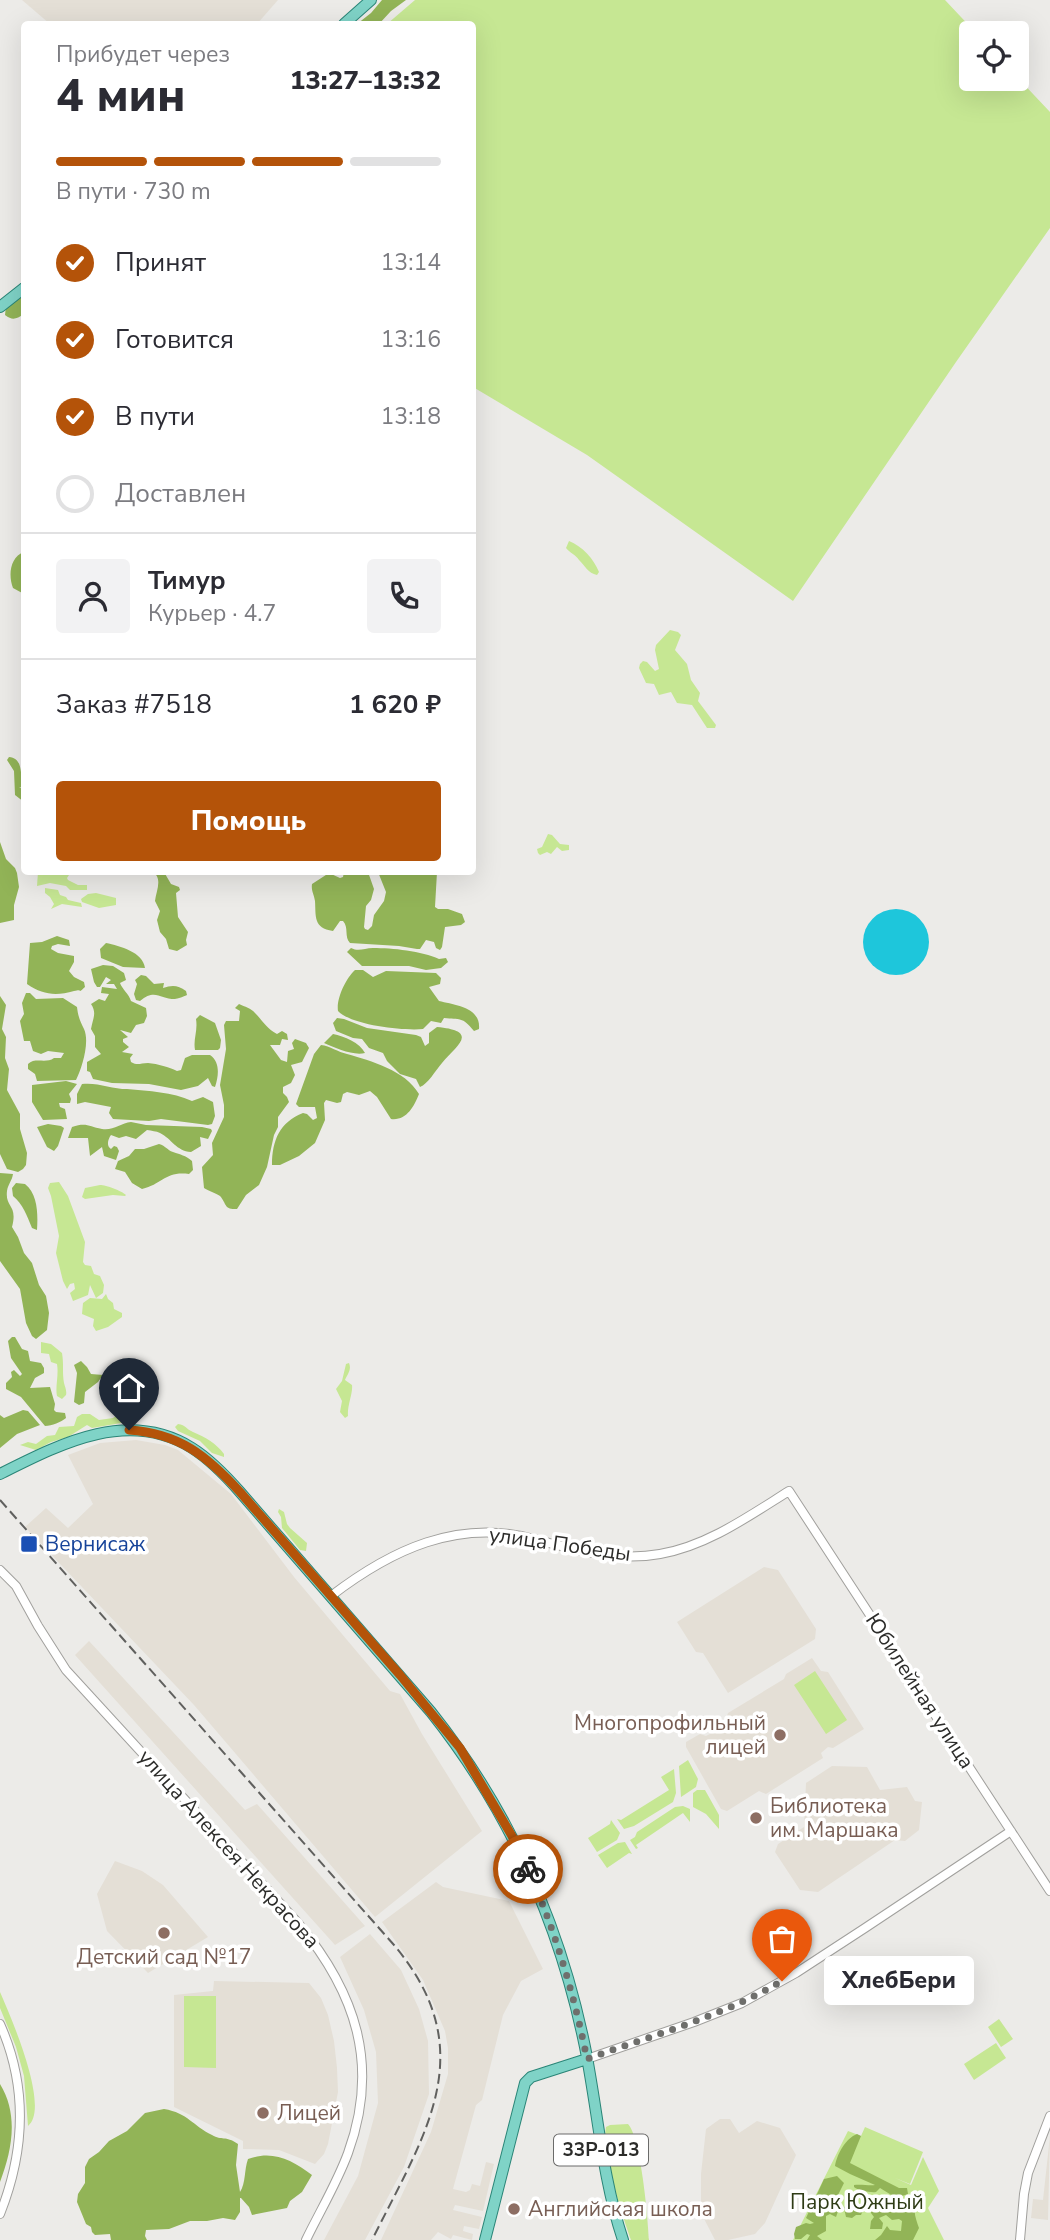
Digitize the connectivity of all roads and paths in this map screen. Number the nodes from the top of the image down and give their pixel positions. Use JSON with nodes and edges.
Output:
{"nodes":[{"id":1,"x":371,"y":0,"type":"edge"},
{"id":2,"x":347,"y":21,"type":"edge"},
{"id":3,"x":21,"y":290,"type":"edge"},
{"id":4,"x":0,"y":307,"type":"edge"},
{"id":5,"x":0,"y":1474,"type":"edge"},
{"id":6,"x":789,"y":1491,"type":"joint"},
{"id":7,"x":0,"y":1570,"type":"edge"},
{"id":8,"x":331,"y":1596,"type":"junction"},
{"id":9,"x":1011,"y":1831,"type":"junction"},
{"id":10,"x":1050,"y":1891,"type":"edge"},
{"id":11,"x":0,"y":2024,"type":"edge"},
{"id":12,"x":587,"y":2059,"type":"junction"},
{"id":13,"x":1050,"y":2116,"type":"edge"},
{"id":14,"x":16,"y":2163,"type":"junction"},
{"id":15,"x":0,"y":2199,"type":"edge"},
{"id":16,"x":0,"y":2214,"type":"edge"},
{"id":17,"x":306,"y":2240,"type":"edge"},
{"id":18,"x":485,"y":2240,"type":"edge"},
{"id":19,"x":623,"y":2240,"type":"edge"},
{"id":20,"x":1020,"y":2240,"type":"edge"}],
"edges":[{"from":1,"to":2,"type":"main road"},
{"from":3,"to":4,"type":"main road"},
{"from":5,"to":8,"type":"main road","number":"33Р-013"},
{"from":6,"to":8,"type":"street","name":"улица Победы"},
{"from":6,"to":9,"type":"street","name":"Юбилейная улица"},
{"from":7,"to":17,"type":"street","name":"улица Алексея Некрасова"},
{"from":8,"to":12,"type":"main road","number":"33Р-013"},
{"from":9,"to":10,"type":"street","name":"Юбилейная улица"},
{"from":9,"to":12,"type":"street"},
{"from":11,"to":14,"type":"street"},
{"from":12,"to":18,"type":"main road"},
{"from":12,"to":19,"type":"main road","number":"33Р-013"},
{"from":13,"to":20,"type":"street"},
{"from":14,"to":15,"type":"street"},
{"from":14,"to":16,"type":"street"}]}
